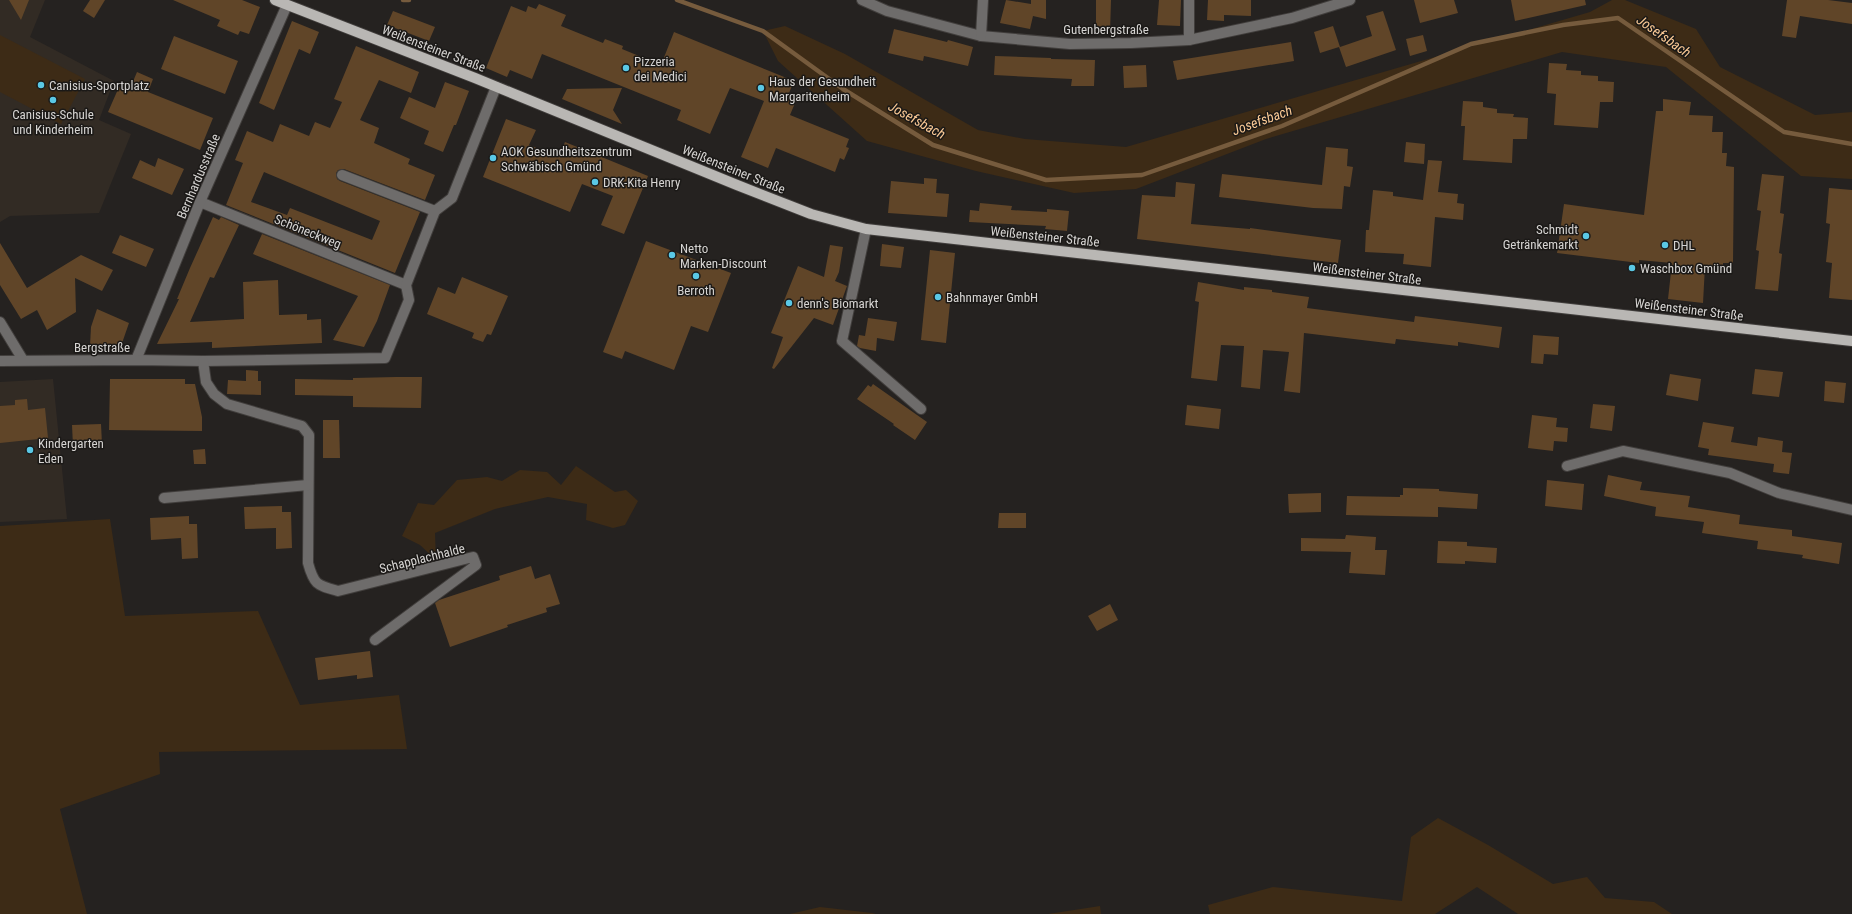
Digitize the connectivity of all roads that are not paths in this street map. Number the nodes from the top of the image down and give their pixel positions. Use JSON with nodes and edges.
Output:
{"nodes":[{"id":1,"x":275,"y":0,"type":"edge"},
{"id":2,"x":862,"y":0,"type":"edge"},
{"id":3,"x":983,"y":0,"type":"edge"},
{"id":4,"x":1189,"y":0,"type":"edge"},
{"id":5,"x":1350,"y":0,"type":"edge"},
{"id":6,"x":287,"y":5,"type":"junction"},
{"id":7,"x":982,"y":36,"type":"junction"},
{"id":8,"x":1189,"y":40,"type":"junction"},
{"id":9,"x":496,"y":87,"type":"junction"},
{"id":10,"x":342,"y":175,"type":"dead end"},
{"id":11,"x":200,"y":202,"type":"junction"},
{"id":12,"x":435,"y":212,"type":"junction"},
{"id":13,"x":866,"y":229,"type":"junction"},
{"id":14,"x":406,"y":285,"type":"junction"},
{"id":15,"x":0,"y":322,"type":"edge"},
{"id":16,"x":1852,"y":341,"type":"edge"},
{"id":17,"x":24,"y":360,"type":"junction"},
{"id":18,"x":136,"y":360,"type":"junction"},
{"id":19,"x":0,"y":361,"type":"edge"},
{"id":20,"x":203,"y":362,"type":"junction"},
{"id":21,"x":921,"y":409,"type":"dead end"},
{"id":22,"x":1567,"y":466,"type":"dead end"},
{"id":23,"x":308,"y":485,"type":"junction"},
{"id":24,"x":164,"y":498,"type":"dead end"},
{"id":25,"x":1852,"y":510,"type":"edge"},
{"id":26,"x":375,"y":640,"type":"dead end"}],
"edges":[{"from":1,"to":6,"type":"main road","name":"Weißensteiner Straße"},
{"from":2,"to":7,"type":"street","name":"Gutenbergstraße"},
{"from":3,"to":7,"type":"street"},
{"from":4,"to":8,"type":"street"},
{"from":5,"to":8,"type":"street","name":"Gutenbergstraße"},
{"from":6,"to":9,"type":"main road","name":"Weißensteiner Straße"},
{"from":6,"to":11,"type":"street","name":"Bernhardusstraße"},
{"from":7,"to":8,"type":"street","name":"Gutenbergstraße"},
{"from":9,"to":12,"type":"street"},
{"from":9,"to":13,"type":"main road","name":"Weißensteiner Straße"},
{"from":10,"to":12,"type":"street"},
{"from":11,"to":14,"type":"street","name":"Schöneckweg"},
{"from":11,"to":18,"type":"street","name":"Bernhardusstraße"},
{"from":12,"to":14,"type":"street"},
{"from":13,"to":16,"type":"main road","name":"Weißensteiner Straße"},
{"from":13,"to":21,"type":"street"},
{"from":14,"to":20,"type":"street","name":"Bergstraße"},
{"from":15,"to":17,"type":"street"},
{"from":17,"to":18,"type":"street","name":"Bergstraße"},
{"from":17,"to":19,"type":"street","name":"Bergstraße"},
{"from":18,"to":20,"type":"street","name":"Bergstraße"},
{"from":20,"to":23,"type":"street"},
{"from":22,"to":25,"type":"street"},
{"from":23,"to":24,"type":"street"},
{"from":23,"to":26,"type":"street","name":"Schapplachhalde"}]}
